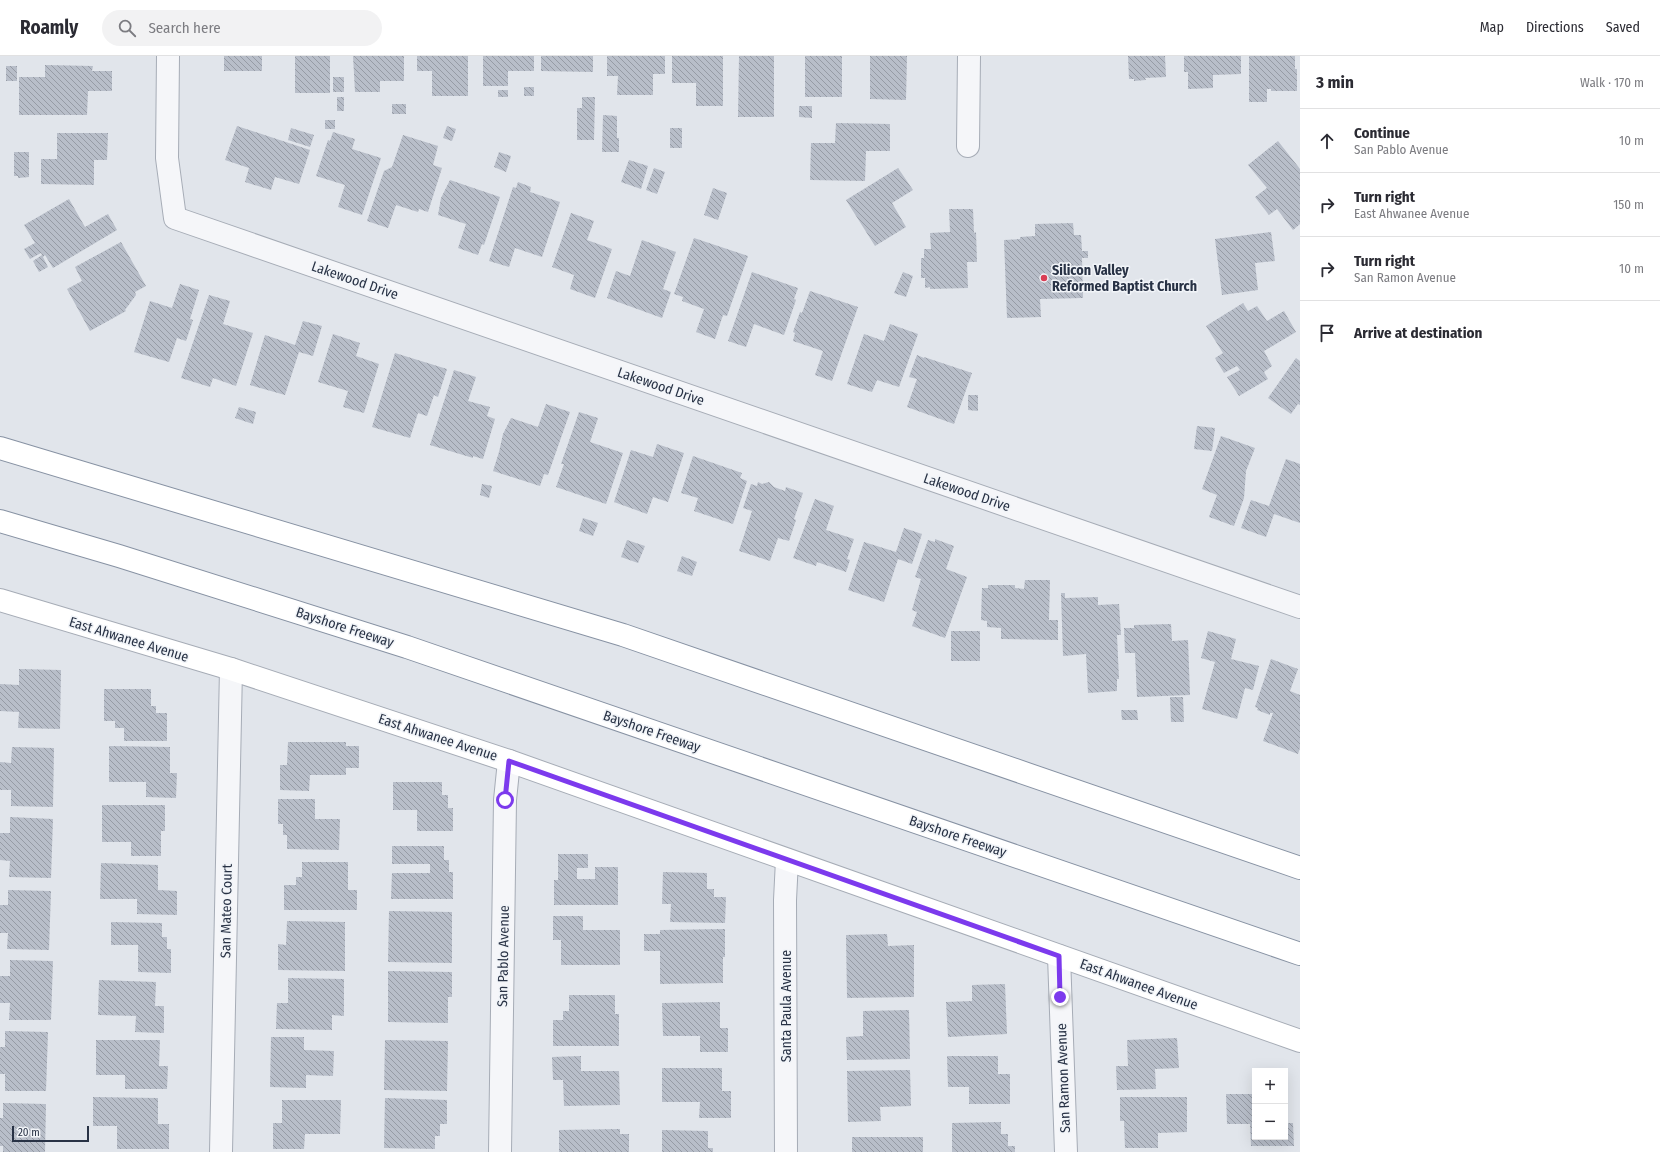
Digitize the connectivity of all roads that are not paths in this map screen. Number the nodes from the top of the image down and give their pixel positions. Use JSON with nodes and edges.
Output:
{"nodes":[{"id":1,"x":168,"y":56,"type":"edge"},
{"id":2,"x":969,"y":56,"type":"edge"},
{"id":3,"x":968,"y":146,"type":"dead end"},
{"id":4,"x":0,"y":448,"type":"edge"},
{"id":5,"x":0,"y":521,"type":"edge"},
{"id":6,"x":0,"y":600,"type":"edge"},
{"id":7,"x":1300,"y":607,"type":"edge"},
{"id":8,"x":231,"y":669,"type":"junction"},
{"id":9,"x":509,"y":761,"type":"junction"},
{"id":10,"x":787,"y":860,"type":"junction"},
{"id":11,"x":1300,"y":868,"type":"edge"},
{"id":12,"x":1300,"y":954,"type":"edge"},
{"id":13,"x":1059,"y":956,"type":"junction"},
{"id":14,"x":1300,"y":1041,"type":"edge"},
{"id":15,"x":221,"y":1152,"type":"edge"},
{"id":16,"x":500,"y":1152,"type":"edge"},
{"id":17,"x":786,"y":1152,"type":"edge"},
{"id":18,"x":1066,"y":1152,"type":"edge"}],
"edges":[{"from":1,"to":7,"type":"street","name":"Lakewood Drive"},
{"from":2,"to":3,"type":"street"},
{"from":4,"to":11,"type":"main road"},
{"from":5,"to":12,"type":"main road","name":"Bayshore Freeway"},
{"from":6,"to":8,"type":"main road","name":"East Ahwanee Avenue"},
{"from":8,"to":9,"type":"main road","name":"East Ahwanee Avenue"},
{"from":8,"to":15,"type":"street","name":"San Mateo Court"},
{"from":9,"to":10,"type":"main road","name":"East Ahwanee Avenue"},
{"from":9,"to":16,"type":"street","name":"San Pablo Avenue"},
{"from":10,"to":13,"type":"main road","name":"East Ahwanee Avenue"},
{"from":10,"to":17,"type":"street","name":"Santa Paula Avenue"},
{"from":13,"to":14,"type":"main road","name":"East Ahwanee Avenue"},
{"from":13,"to":18,"type":"street","name":"San Ramon Avenue"}]}
